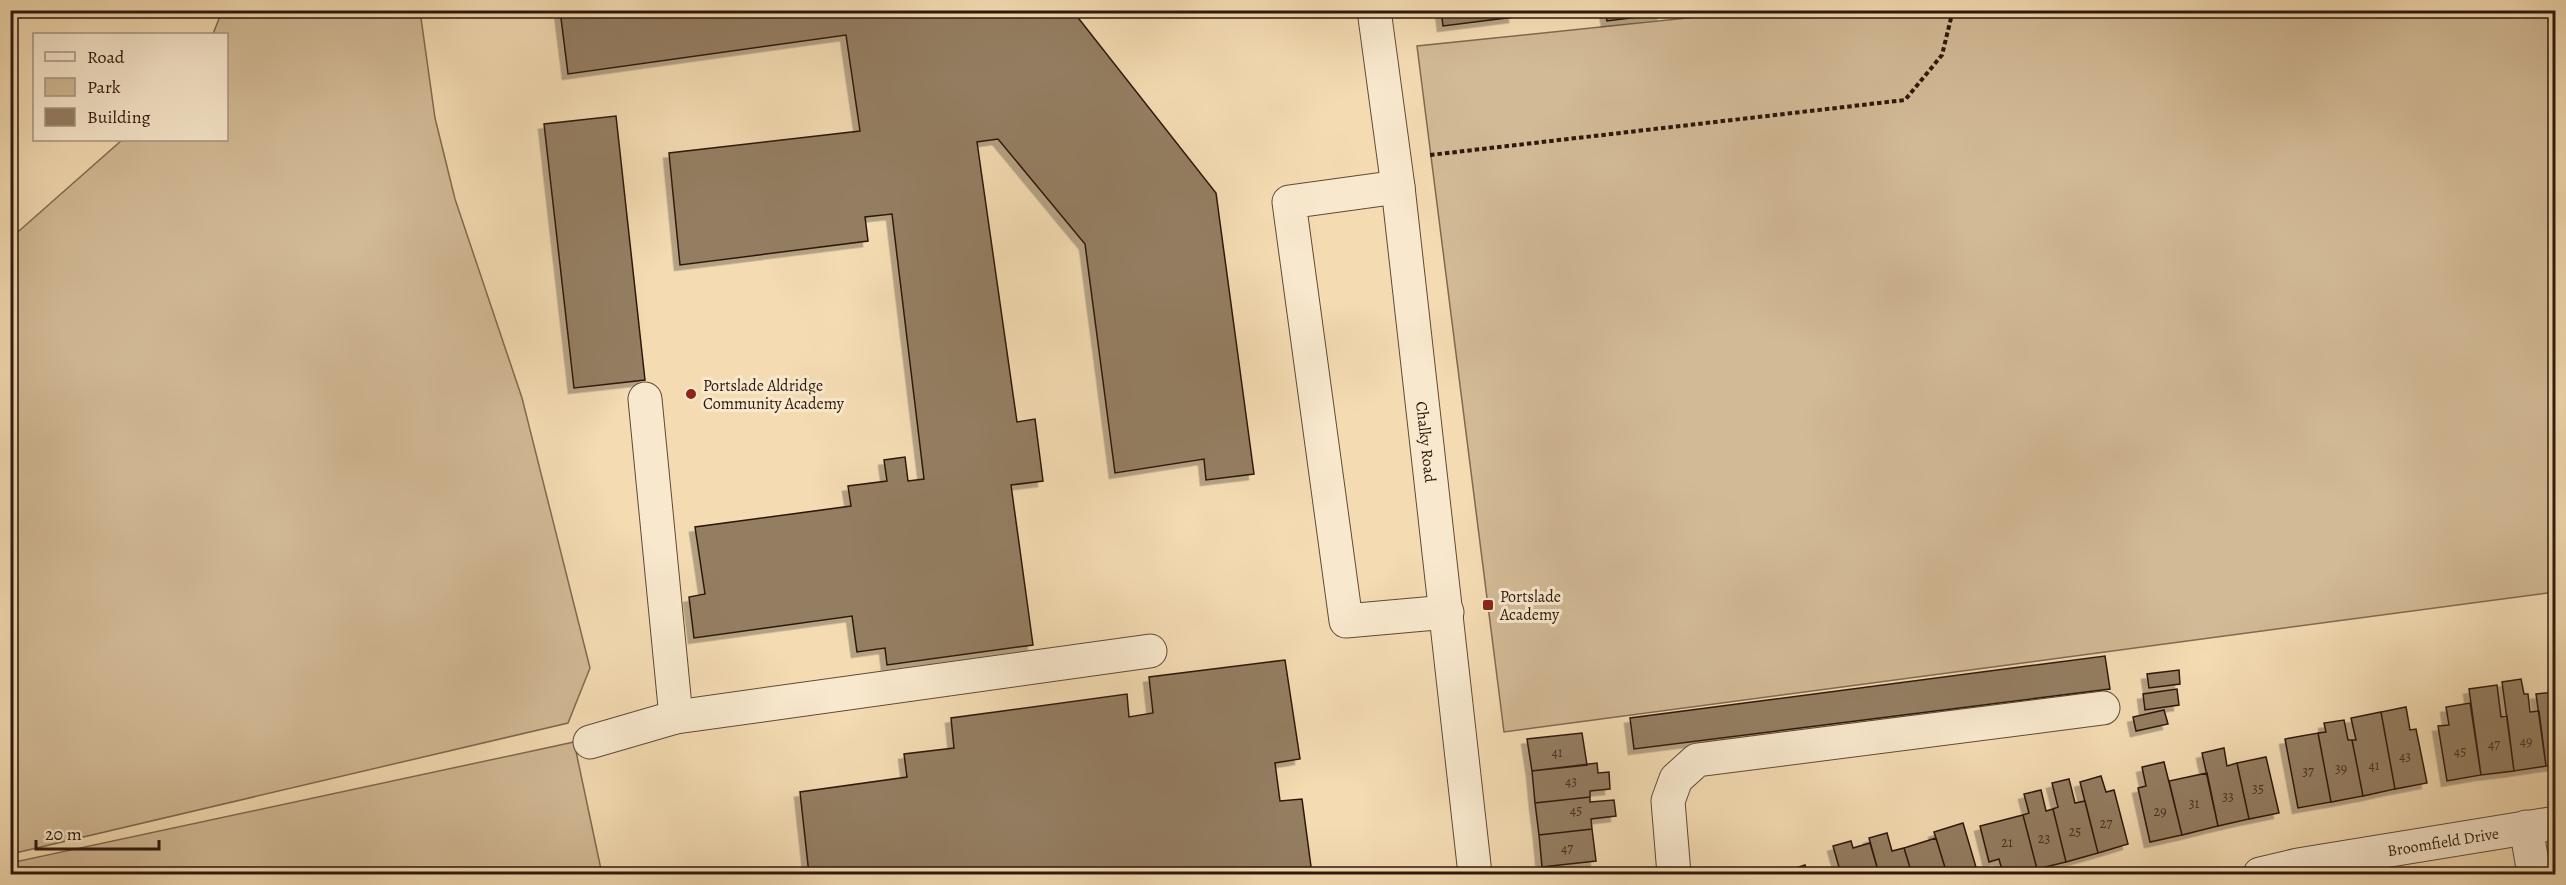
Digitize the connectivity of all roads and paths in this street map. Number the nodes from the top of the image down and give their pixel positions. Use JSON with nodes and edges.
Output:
{"nodes":[{"id":1,"x":1374,"y":10,"type":"edge"},
{"id":2,"x":1953,"y":10,"type":"edge"},
{"id":3,"x":1396,"y":173,"type":"junction"},
{"id":4,"x":645,"y":399,"type":"dead end"},
{"id":5,"x":1447,"y":612,"type":"junction"},
{"id":6,"x":1150,"y":651,"type":"dead end"},
{"id":7,"x":2103,"y":708,"type":"dead end"},
{"id":8,"x":676,"y":717,"type":"junction"},
{"id":9,"x":590,"y":742,"type":"dead end"},
{"id":10,"x":2541,"y":825,"type":"edge"},
{"id":11,"x":1475,"y":874,"type":"edge"},
{"id":12,"x":1674,"y":874,"type":"edge"},
{"id":13,"x":2260,"y":874,"type":"edge"},
{"id":14,"x":2534,"y":874,"type":"edge"}],
"edges":[{"from":1,"to":3,"type":"street","name":"Chalky Road"},
{"from":2,"to":3,"type":"path"},
{"from":3,"to":5,"type":"street","name":"Chalky Road"},
{"from":3,"to":5,"type":"street"},
{"from":4,"to":8,"type":"street"},
{"from":5,"to":11,"type":"street","name":"Chalky Road"},
{"from":6,"to":8,"type":"street"},
{"from":7,"to":12,"type":"street"},
{"from":8,"to":9,"type":"street"},
{"from":10,"to":13,"type":"street","name":"Broomfield Drive"},
{"from":10,"to":14,"type":"street"}]}
